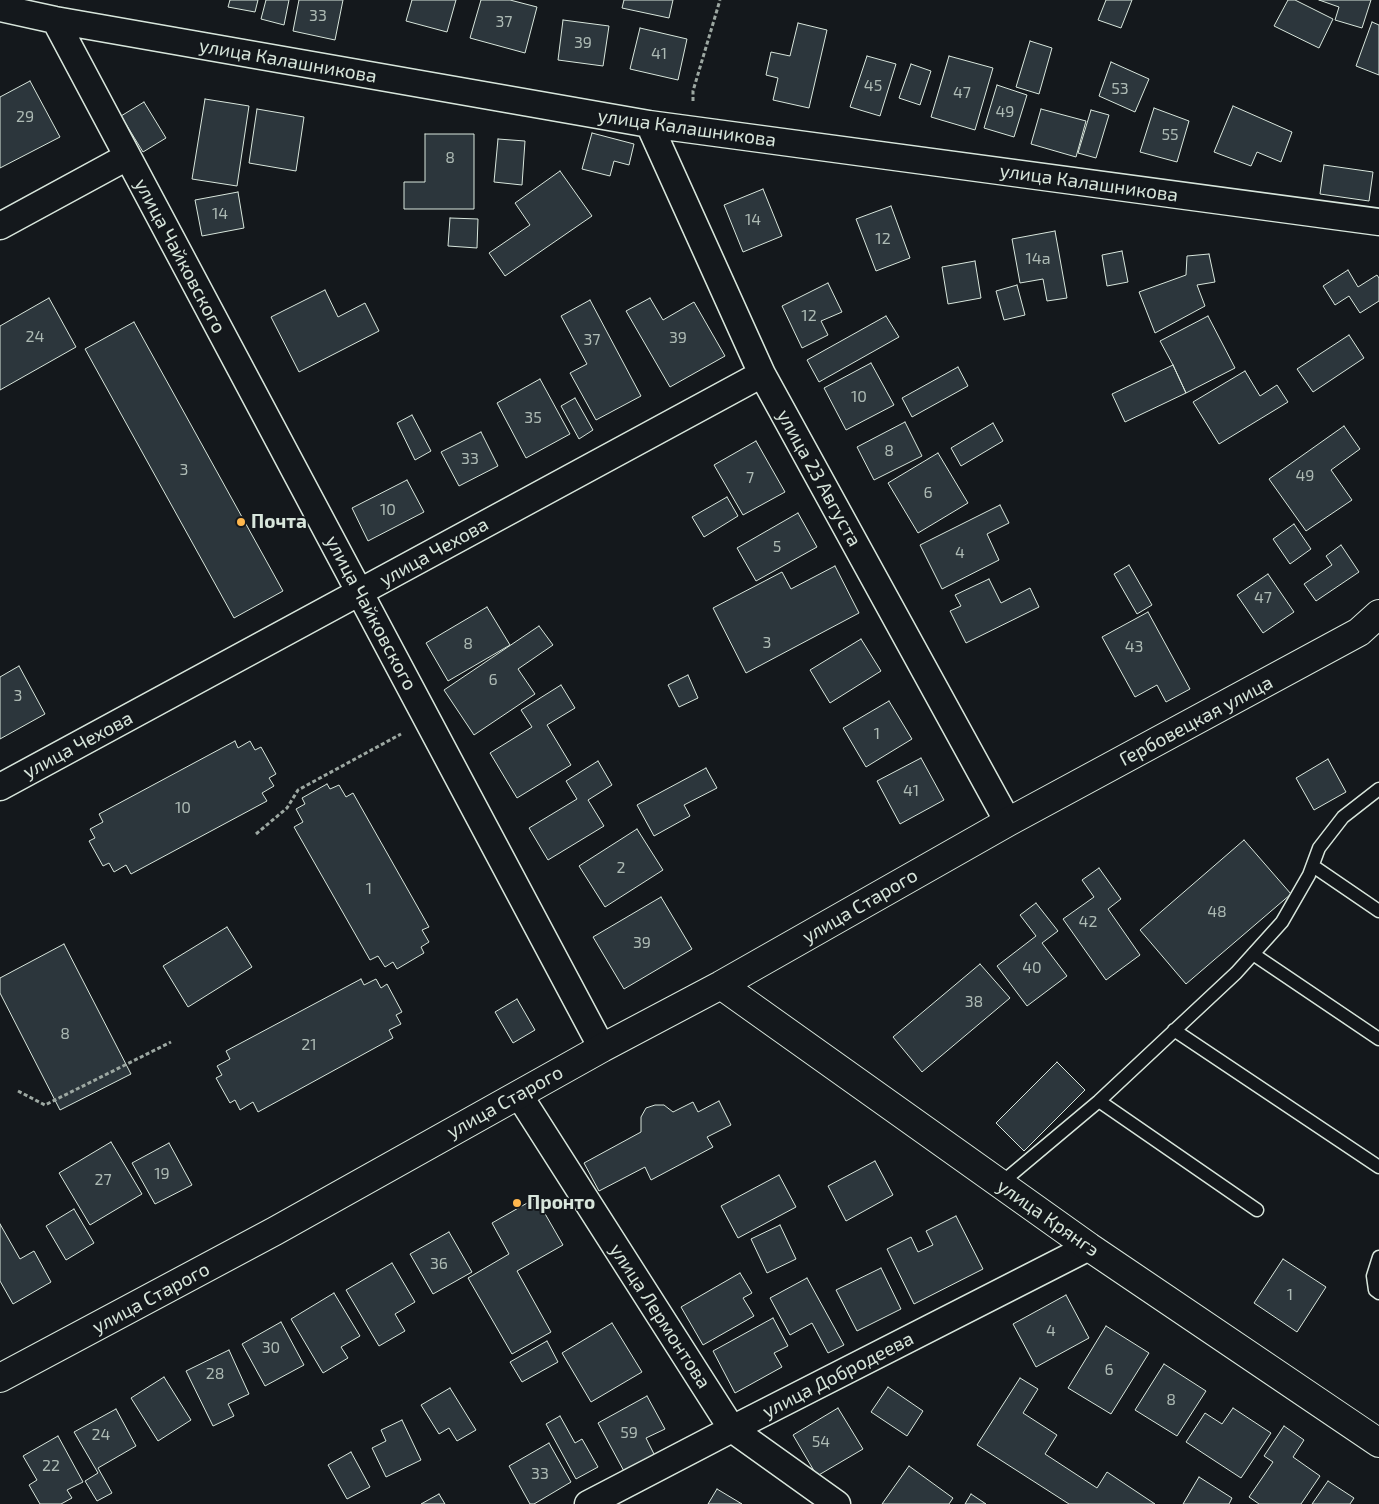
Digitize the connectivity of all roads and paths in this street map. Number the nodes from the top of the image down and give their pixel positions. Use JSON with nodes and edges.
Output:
{"nodes":[{"id":1,"x":720,"y":0,"type":"edge"},
{"id":2,"x":0,"y":8,"type":"edge"},
{"id":3,"x":55,"y":20,"type":"junction"},
{"id":4,"x":649,"y":124,"type":"junction"},
{"id":5,"x":695,"y":129,"type":"junction"},
{"id":6,"x":127,"y":157,"type":"junction"},
{"id":7,"x":1379,"y":222,"type":"edge"},
{"id":8,"x":0,"y":226,"type":"edge"},
{"id":9,"x":762,"y":374,"type":"junction"},
{"id":10,"x":360,"y":592,"type":"junction"},
{"id":11,"x":1379,"y":614,"type":"edge"},
{"id":12,"x":401,"y":734,"type":"dead end"},
{"id":13,"x":0,"y":787,"type":"edge"},
{"id":14,"x":1379,"y":789,"type":"edge"},
{"id":15,"x":1008,"y":822,"type":"junction"},
{"id":16,"x":256,"y":834,"type":"dead end"},
{"id":17,"x":1313,"y":866,"type":"junction"},
{"id":18,"x":1379,"y":911,"type":"edge"},
{"id":19,"x":1253,"y":954,"type":"junction"},
{"id":20,"x":721,"y":985,"type":"junction"},
{"id":21,"x":1174,"y":1030,"type":"junction"},
{"id":22,"x":1379,"y":1039,"type":"edge"},
{"id":23,"x":171,"y":1042,"type":"dead end"},
{"id":24,"x":602,"y":1048,"type":"junction"},
{"id":25,"x":18,"y":1091,"type":"dead end"},
{"id":26,"x":519,"y":1095,"type":"junction"},
{"id":27,"x":1099,"y":1101,"type":"junction"},
{"id":28,"x":1379,"y":1167,"type":"edge"},
{"id":29,"x":1000,"y":1184,"type":"junction"},
{"id":30,"x":1257,"y":1210,"type":"dead end"},
{"id":31,"x":1089,"y":1247,"type":"junction"},
{"id":32,"x":1379,"y":1257,"type":"edge"},
{"id":33,"x":1379,"y":1293,"type":"edge"},
{"id":34,"x":0,"y":1378,"type":"edge"},
{"id":35,"x":732,"y":1428,"type":"junction"},
{"id":36,"x":1379,"y":1443,"type":"edge"},
{"id":37,"x":588,"y":1504,"type":"edge"},
{"id":38,"x":837,"y":1504,"type":"edge"}],
"edges":[{"from":1,"to":5,"type":"path"},
{"from":2,"to":3,"type":"street","name":"улица Калашникова"},
{"from":3,"to":4,"type":"street","name":"улица Калашникова"},
{"from":3,"to":6,"type":"street","name":"улица Чайковского"},
{"from":4,"to":5,"type":"street","name":"улица Калашникова"},
{"from":4,"to":9,"type":"street","name":"улица 23 Августа"},
{"from":5,"to":7,"type":"street","name":"улица Калашникова"},
{"from":6,"to":8,"type":"street"},
{"from":6,"to":10,"type":"street","name":"улица Чайковского"},
{"from":9,"to":10,"type":"street","name":"улица Чехова"},
{"from":9,"to":15,"type":"street","name":"улица 23 Августа"},
{"from":10,"to":13,"type":"street","name":"улица Чехова"},
{"from":10,"to":24,"type":"street","name":"улица Чайковского"},
{"from":11,"to":15,"type":"street","name":"Гербовецкая улица"},
{"from":12,"to":16,"type":"path"},
{"from":14,"to":17,"type":"lane"},
{"from":15,"to":20,"type":"street","name":"улица Старого"},
{"from":17,"to":18,"type":"lane"},
{"from":17,"to":19,"type":"lane"},
{"from":19,"to":21,"type":"lane"},
{"from":19,"to":22,"type":"lane"},
{"from":20,"to":24,"type":"street","name":"улица Старого"},
{"from":20,"to":29,"type":"street","name":"улица Крянгэ"},
{"from":21,"to":27,"type":"lane"},
{"from":21,"to":28,"type":"lane"},
{"from":23,"to":25,"type":"path"},
{"from":24,"to":26,"type":"street","name":"улица Старого"},
{"from":26,"to":34,"type":"street","name":"улица Старого"},
{"from":26,"to":35,"type":"street","name":"улица Лермонтова"},
{"from":27,"to":29,"type":"lane"},
{"from":27,"to":30,"type":"lane"},
{"from":29,"to":31,"type":"street","name":"улица Крянгэ"},
{"from":31,"to":35,"type":"street","name":"улица Добродеева"},
{"from":31,"to":36,"type":"street","name":"улица Крянгэ"},
{"from":32,"to":33,"type":"lane"},
{"from":35,"to":37,"type":"street","name":"улица Добродеева"},
{"from":35,"to":38,"type":"street","name":"улица Лермонтова"}]}
